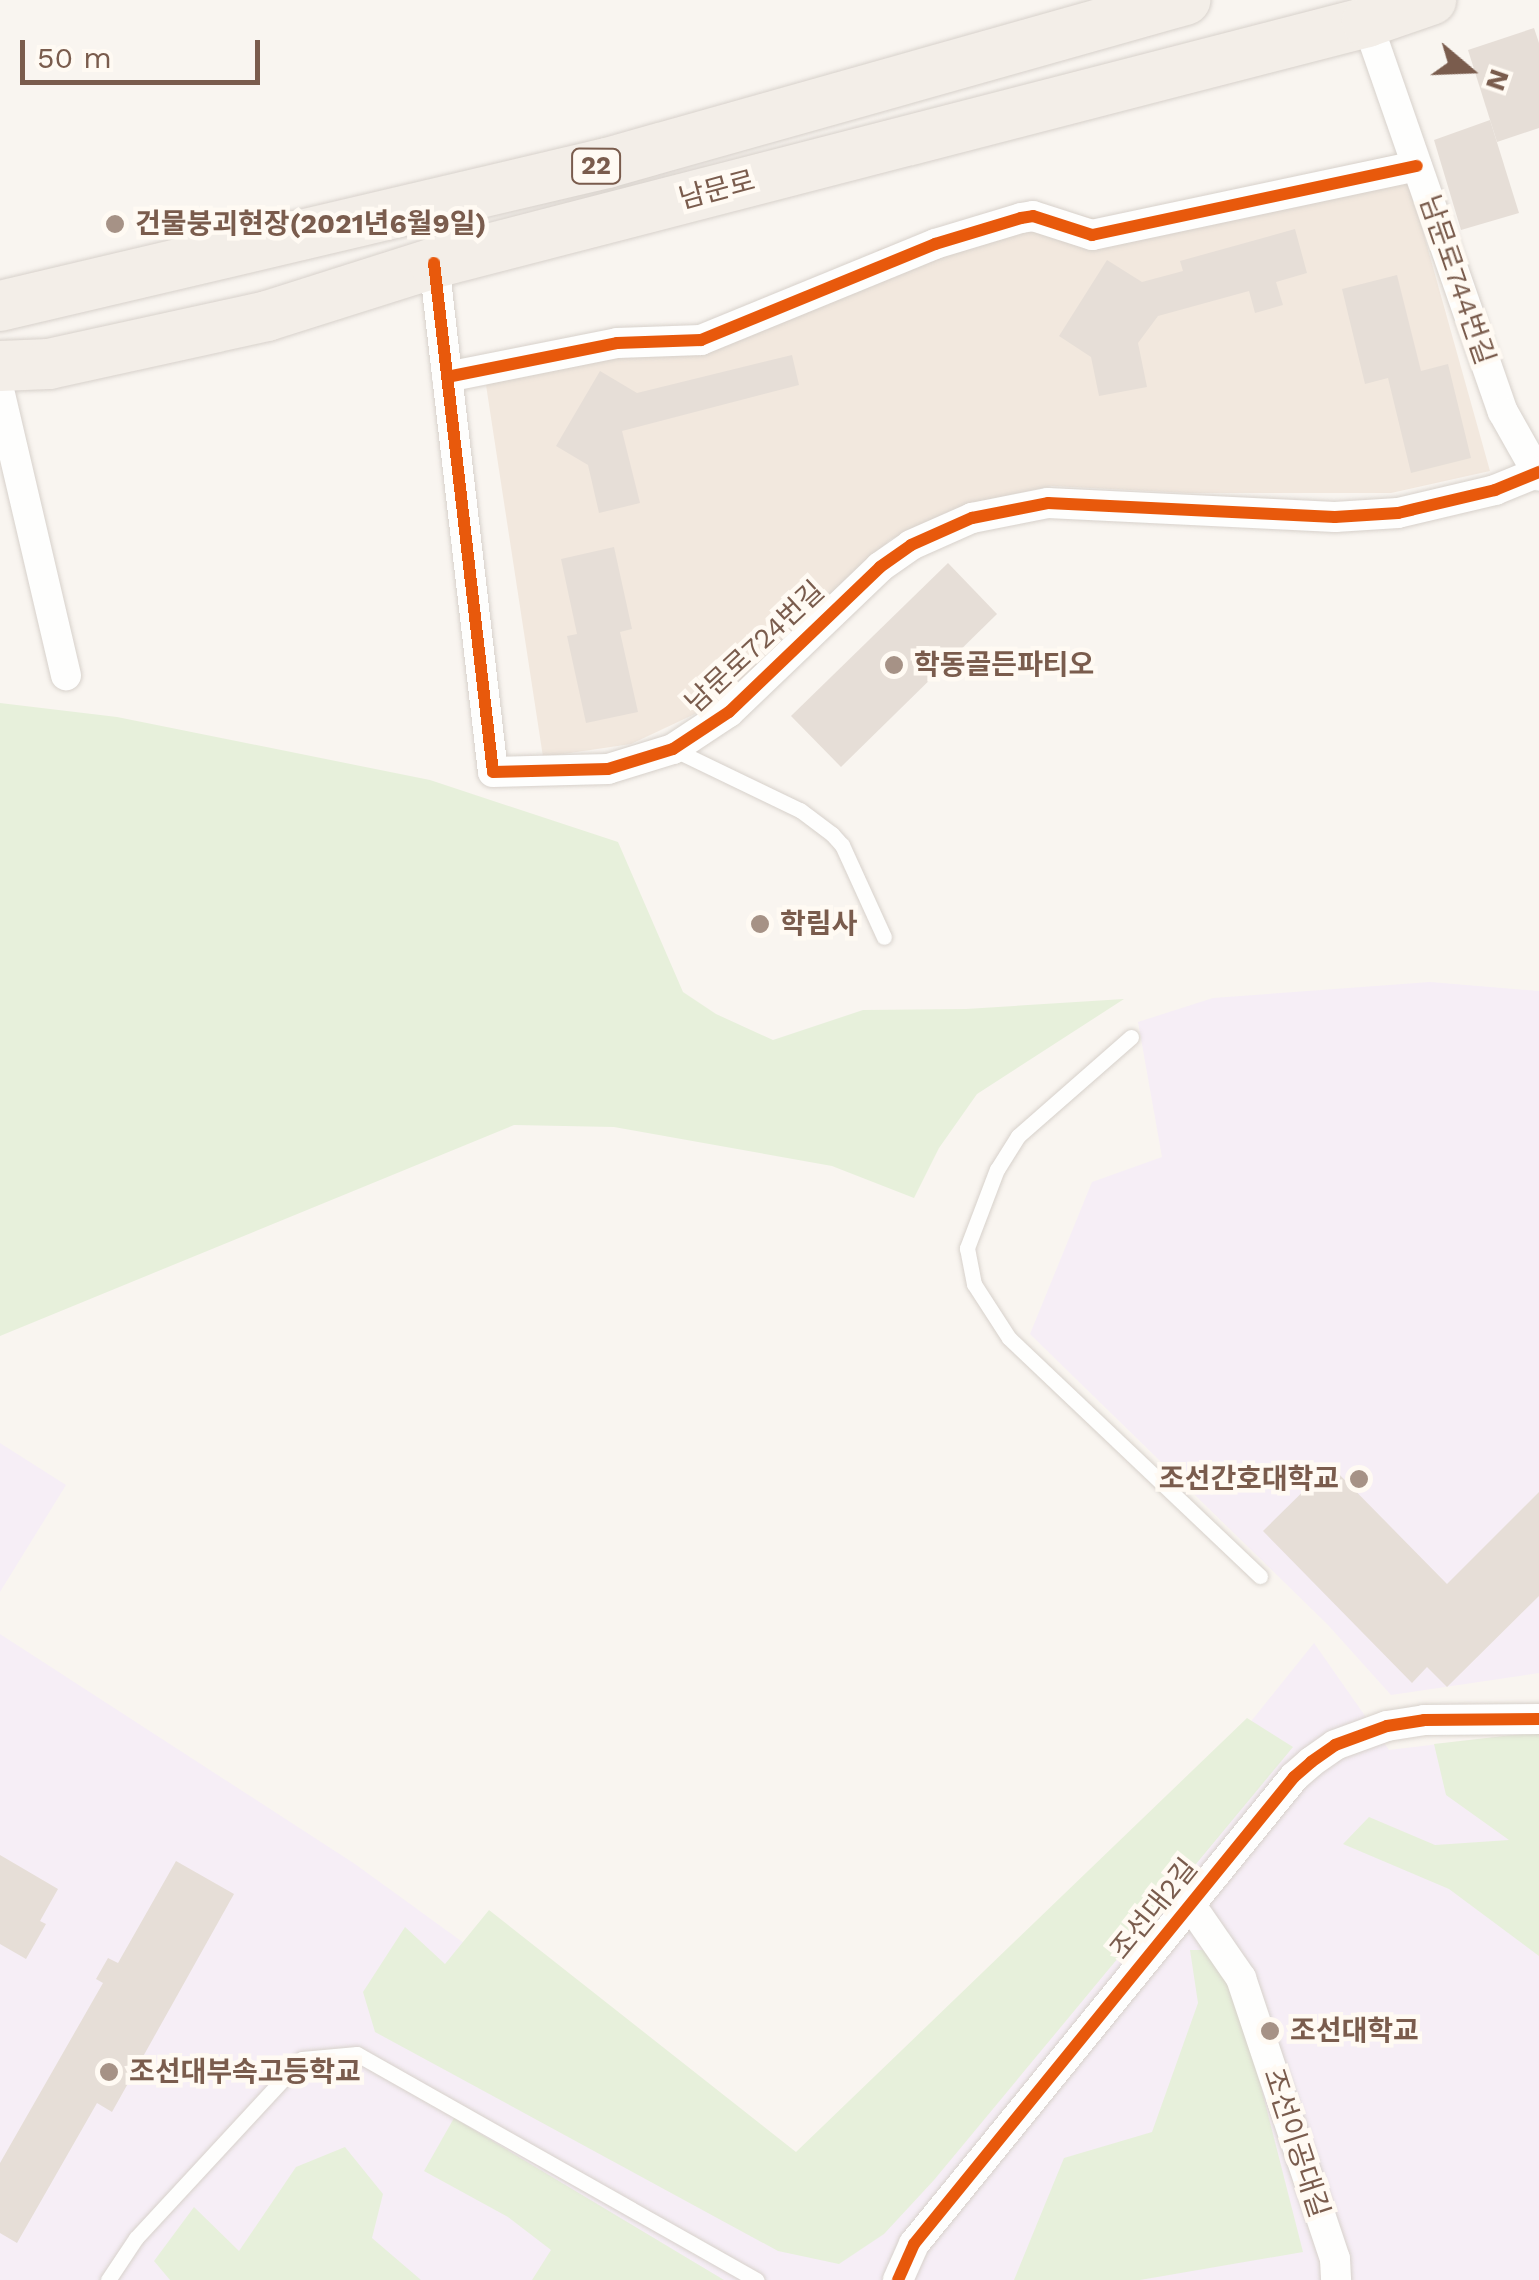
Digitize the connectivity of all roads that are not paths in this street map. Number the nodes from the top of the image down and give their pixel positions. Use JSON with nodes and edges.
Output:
{"nodes":[{"id":1,"x":1185,"y":0,"type":"edge"},
{"id":2,"x":1431,"y":0,"type":"edge"},
{"id":3,"x":1367,"y":22,"type":"junction"},
{"id":4,"x":1417,"y":166,"type":"junction"},
{"id":5,"x":506,"y":188,"type":"junction"},
{"id":6,"x":443,"y":260,"type":"junction"},
{"id":7,"x":0,"y":306,"type":"edge"},
{"id":8,"x":49,"y":364,"type":"junction"},
{"id":9,"x":0,"y":366,"type":"edge"},
{"id":10,"x":447,"y":377,"type":"junction"},
{"id":11,"x":0,"y":378,"type":"edge"},
{"id":12,"x":0,"y":394,"type":"edge"},
{"id":13,"x":1538,"y":474,"type":"edge"},
{"id":14,"x":66,"y":675,"type":"dead end"},
{"id":15,"x":673,"y":749,"type":"junction"},
{"id":16,"x":884,"y":937,"type":"dead end"},
{"id":17,"x":1130,"y":1038,"type":"dead end"},
{"id":18,"x":1260,"y":1576,"type":"dead end"},
{"id":19,"x":1539,"y":1719,"type":"edge"},
{"id":20,"x":1190,"y":1904,"type":"junction"},
{"id":21,"x":108,"y":2280,"type":"edge"},
{"id":22,"x":756,"y":2280,"type":"edge"},
{"id":23,"x":898,"y":2280,"type":"edge"},
{"id":24,"x":1336,"y":2280,"type":"edge"}],
"edges":[{"from":1,"to":5,"type":"main road","name":"남문로","number":"22"},
{"from":2,"to":3,"type":"main road","name":"남문로","number":"22"},
{"from":3,"to":4,"type":"street","name":"남문로744번길"},
{"from":3,"to":6,"type":"main road","name":"남문로","number":"22"},
{"from":4,"to":10,"type":"street"},
{"from":4,"to":13,"type":"street","name":"남문로744번길"},
{"from":5,"to":6,"type":"main road"},
{"from":5,"to":7,"type":"main road","name":"남문로","number":"22"},
{"from":6,"to":8,"type":"main road","name":"남문로","number":"22"},
{"from":6,"to":10,"type":"street","name":"남문로724번길"},
{"from":8,"to":9,"type":"main road","name":"남문로","number":"22"},
{"from":8,"to":11,"type":"main road"},
{"from":10,"to":15,"type":"street","name":"남문로724번길"},
{"from":12,"to":14,"type":"street"},
{"from":13,"to":15,"type":"street","name":"남문로724번길"},
{"from":15,"to":16,"type":"lane"},
{"from":17,"to":18,"type":"lane"},
{"from":19,"to":20,"type":"street","name":"조선대2길"},
{"from":20,"to":23,"type":"street","name":"조선대2길"},
{"from":20,"to":24,"type":"street","name":"조선이공대길"},
{"from":21,"to":22,"type":"lane"}]}
